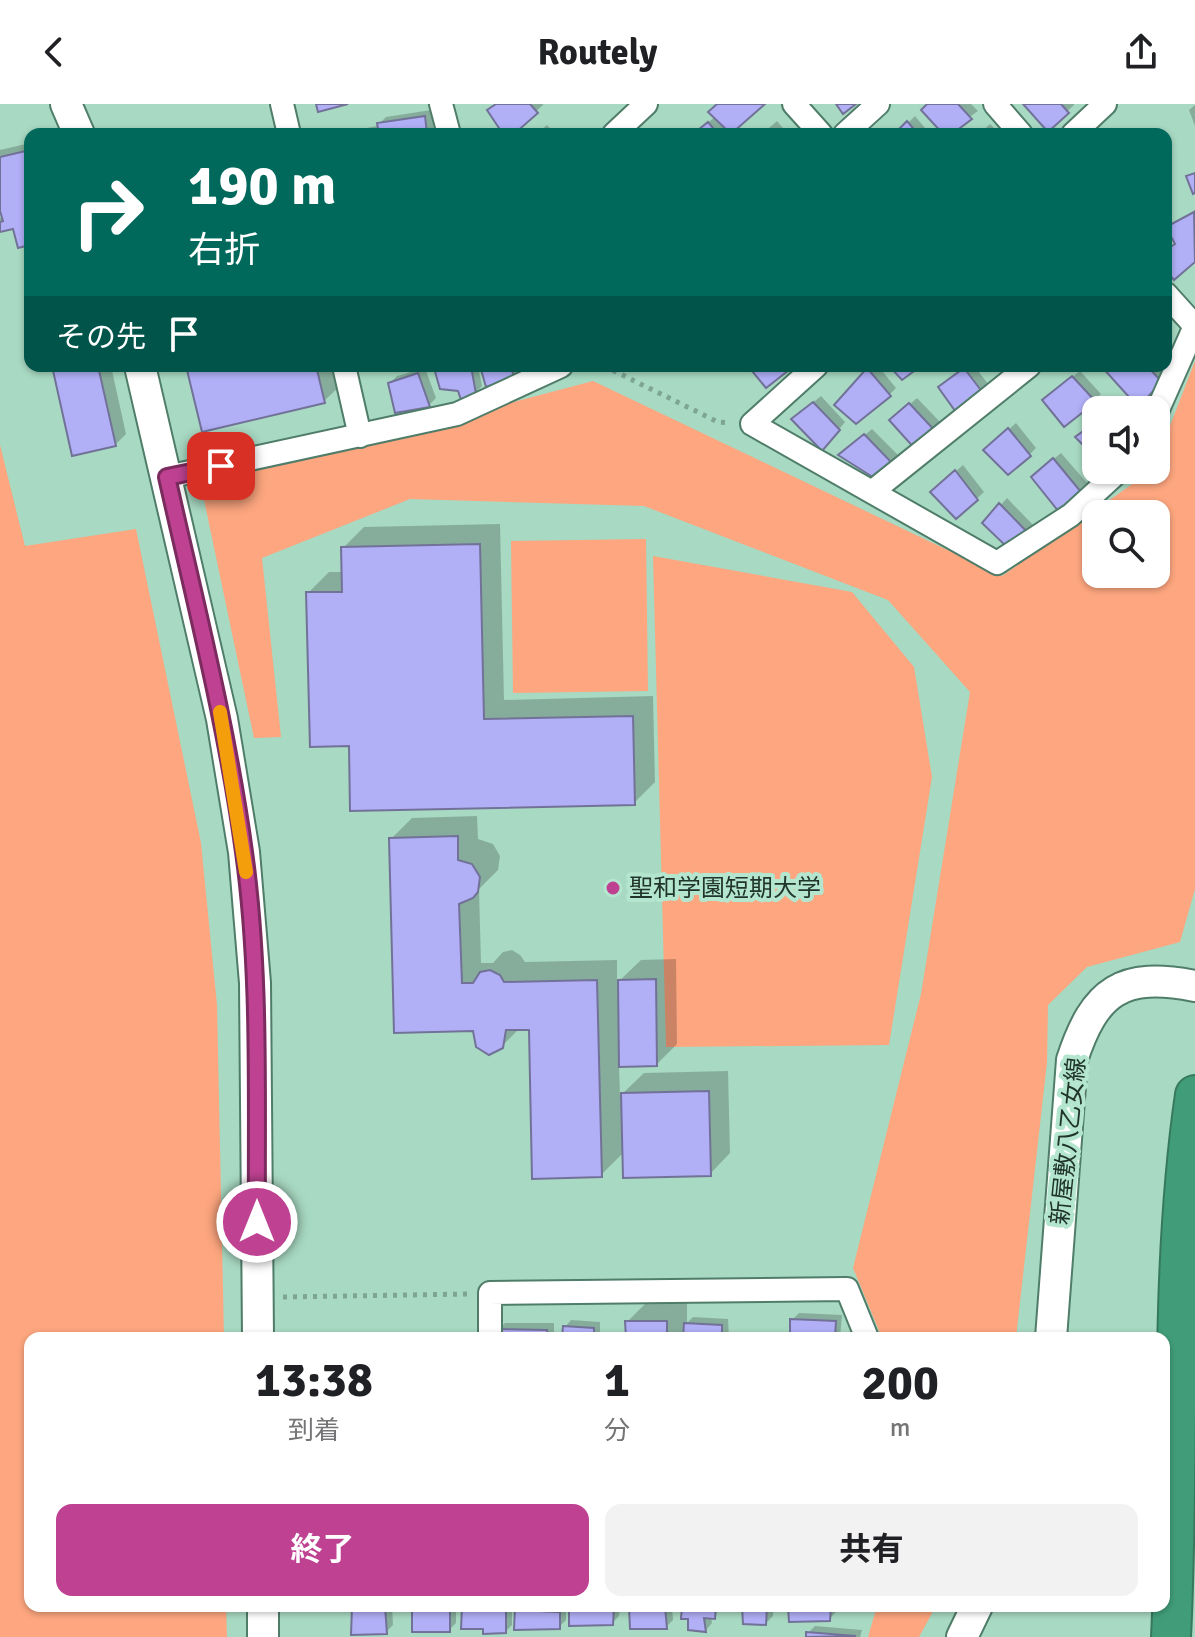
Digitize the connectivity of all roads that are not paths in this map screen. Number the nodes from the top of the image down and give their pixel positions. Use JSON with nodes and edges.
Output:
{"nodes":[{"id":1,"x":66,"y":104,"type":"edge"},
{"id":2,"x":282,"y":104,"type":"edge"},
{"id":3,"x":441,"y":104,"type":"edge"},
{"id":4,"x":646,"y":104,"type":"edge"},
{"id":5,"x":794,"y":104,"type":"edge"},
{"id":6,"x":878,"y":104,"type":"edge"},
{"id":7,"x":995,"y":104,"type":"edge"},
{"id":8,"x":1105,"y":104,"type":"edge"},
{"id":9,"x":76,"y":128,"type":"edge"},
{"id":10,"x":288,"y":128,"type":"edge"},
{"id":11,"x":447,"y":128,"type":"edge"},
{"id":12,"x":620,"y":128,"type":"edge"},
{"id":13,"x":816,"y":128,"type":"edge"},
{"id":14,"x":852,"y":128,"type":"edge"},
{"id":15,"x":1016,"y":128,"type":"edge"},
{"id":16,"x":1079,"y":128,"type":"edge"},
{"id":17,"x":1172,"y":301,"type":"edge"},
{"id":18,"x":141,"y":372,"type":"edge"},
{"id":19,"x":345,"y":372,"type":"edge"},
{"id":20,"x":548,"y":372,"type":"edge"},
{"id":21,"x":809,"y":372,"type":"edge"},
{"id":22,"x":1022,"y":372,"type":"edge"},
{"id":23,"x":1164,"y":396,"type":"edge"},
{"id":24,"x":360,"y":436,"type":"junction"},
{"id":25,"x":167,"y":477,"type":"junction"},
{"id":26,"x":1105,"y":484,"type":"edge"},
{"id":27,"x":873,"y":491,"type":"junction"},
{"id":28,"x":1195,"y":986,"type":"edge"},
{"id":29,"x":1195,"y":1095,"type":"edge"},
{"id":30,"x":258,"y":1332,"type":"edge"},
{"id":31,"x":490,"y":1332,"type":"edge"},
{"id":32,"x":865,"y":1332,"type":"edge"},
{"id":33,"x":1051,"y":1332,"type":"edge"},
{"id":34,"x":263,"y":1612,"type":"edge"},
{"id":35,"x":974,"y":1612,"type":"edge"},
{"id":36,"x":263,"y":1637,"type":"edge"},
{"id":37,"x":962,"y":1637,"type":"edge"},
{"id":38,"x":1171,"y":1637,"type":"edge"}],
"edges":[{"from":1,"to":9,"type":"street"},
{"from":2,"to":10,"type":"street"},
{"from":3,"to":11,"type":"street"},
{"from":4,"to":12,"type":"street"},
{"from":5,"to":13,"type":"street"},
{"from":6,"to":14,"type":"street"},
{"from":7,"to":15,"type":"street"},
{"from":8,"to":16,"type":"street"},
{"from":17,"to":23,"type":"street"},
{"from":18,"to":25,"type":"street"},
{"from":19,"to":24,"type":"street"},
{"from":20,"to":24,"type":"street"},
{"from":21,"to":27,"type":"street"},
{"from":22,"to":27,"type":"street"},
{"from":24,"to":25,"type":"street"},
{"from":25,"to":30,"type":"street"},
{"from":26,"to":27,"type":"street"},
{"from":28,"to":33,"type":"street","name":"新屋敷八乙女線"},
{"from":29,"to":38,"type":"highway"},
{"from":31,"to":32,"type":"street"},
{"from":34,"to":36,"type":"street"},
{"from":35,"to":37,"type":"street"}]}
